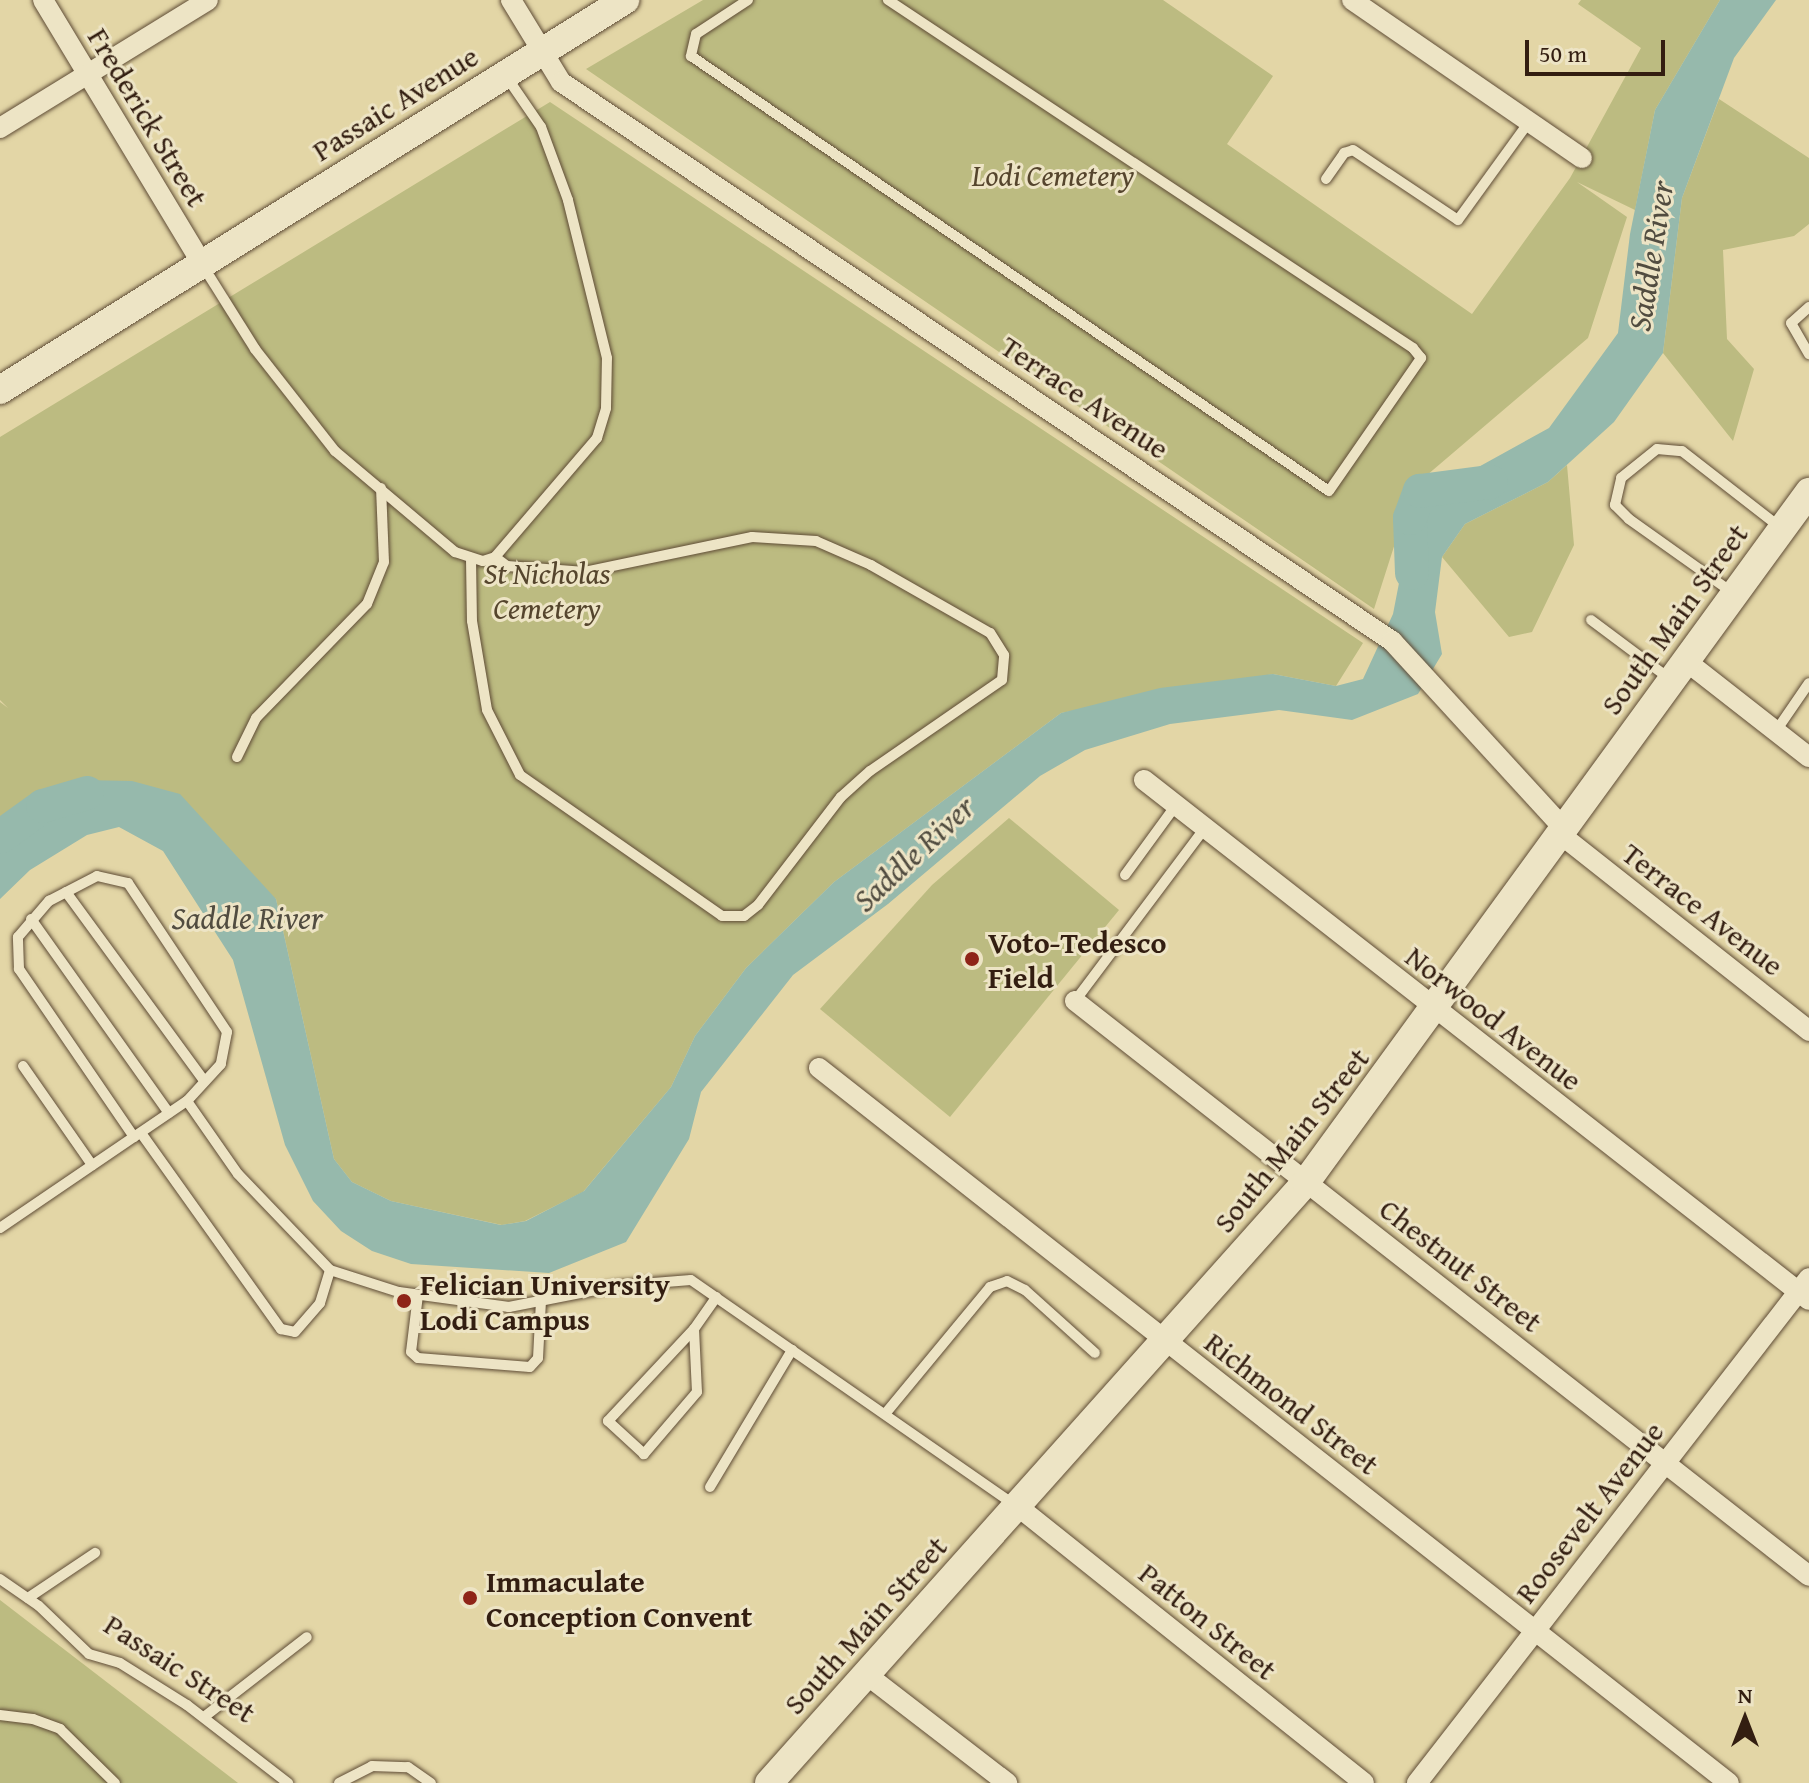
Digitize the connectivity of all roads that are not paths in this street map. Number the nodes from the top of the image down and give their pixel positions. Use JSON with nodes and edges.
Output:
{"nodes":[{"id":1,"x":43,"y":0,"type":"edge"},
{"id":2,"x":208,"y":0,"type":"edge"},
{"id":3,"x":511,"y":0,"type":"edge"},
{"id":4,"x":625,"y":0,"type":"edge"},
{"id":5,"x":888,"y":0,"type":"edge"},
{"id":6,"x":1352,"y":0,"type":"edge"},
{"id":7,"x":742,"y":1,"type":"edge"},
{"id":8,"x":542,"y":52,"type":"junction"},
{"id":9,"x":88,"y":74,"type":"junction"},
{"id":10,"x":505,"y":75,"type":"junction"},
{"id":11,"x":1529,"y":122,"type":"junction"},
{"id":12,"x":0,"y":128,"type":"edge"},
{"id":13,"x":1582,"y":158,"type":"dead end"},
{"id":14,"x":1326,"y":179,"type":"dead end"},
{"id":15,"x":202,"y":264,"type":"junction"},
{"id":16,"x":1809,"y":307,"type":"edge"},
{"id":17,"x":1809,"y":354,"type":"edge"},
{"id":18,"x":0,"y":390,"type":"edge"},
{"id":19,"x":381,"y":488,"type":"junction"},
{"id":20,"x":1809,"y":492,"type":"edge"},
{"id":21,"x":1782,"y":529,"type":"junction"},
{"id":22,"x":495,"y":557,"type":"junction"},
{"id":23,"x":471,"y":559,"type":"junction"},
{"id":24,"x":1735,"y":594,"type":"junction"},
{"id":25,"x":1591,"y":620,"type":"dead end"},
{"id":26,"x":1679,"y":671,"type":"junction"},
{"id":27,"x":1809,"y":683,"type":"edge"},
{"id":28,"x":1776,"y":731,"type":"junction"},
{"id":29,"x":237,"y":757,"type":"dead end"},
{"id":30,"x":1809,"y":757,"type":"edge"},
{"id":31,"x":1144,"y":780,"type":"dead end"},
{"id":32,"x":1176,"y":805,"type":"junction"},
{"id":33,"x":1205,"y":828,"type":"junction"},
{"id":34,"x":1562,"y":831,"type":"junction"},
{"id":35,"x":1125,"y":875,"type":"dead end"},
{"id":36,"x":66,"y":892,"type":"junction"},
{"id":37,"x":31,"y":919,"type":"junction"},
{"id":38,"x":1075,"y":1001,"type":"joint"},
{"id":39,"x":1433,"y":1009,"type":"junction"},
{"id":40,"x":1809,"y":1031,"type":"edge"},
{"id":41,"x":23,"y":1066,"type":"dead end"},
{"id":42,"x":819,"y":1068,"type":"dead end"},
{"id":43,"x":203,"y":1079,"type":"junction"},
{"id":44,"x":187,"y":1101,"type":"junction"},
{"id":45,"x":169,"y":1113,"type":"junction"},
{"id":46,"x":138,"y":1135,"type":"junction"},
{"id":47,"x":92,"y":1165,"type":"junction"},
{"id":48,"x":1306,"y":1182,"type":"junction"},
{"id":49,"x":0,"y":1228,"type":"edge"},
{"id":50,"x":330,"y":1270,"type":"junction"},
{"id":51,"x":1805,"y":1290,"type":"edge"},
{"id":52,"x":418,"y":1295,"type":"junction"},
{"id":53,"x":716,"y":1297,"type":"junction"},
{"id":54,"x":541,"y":1301,"type":"junction"},
{"id":55,"x":694,"y":1329,"type":"junction"},
{"id":56,"x":1165,"y":1343,"type":"junction"},
{"id":57,"x":792,"y":1350,"type":"junction"},
{"id":58,"x":1095,"y":1353,"type":"dead end"},
{"id":59,"x":885,"y":1414,"type":"junction"},
{"id":60,"x":1665,"y":1463,"type":"junction"},
{"id":61,"x":710,"y":1487,"type":"dead end"},
{"id":62,"x":1016,"y":1505,"type":"junction"},
{"id":63,"x":95,"y":1553,"type":"dead end"},
{"id":64,"x":1809,"y":1576,"type":"edge"},
{"id":65,"x":0,"y":1579,"type":"edge"},
{"id":66,"x":28,"y":1598,"type":"junction"},
{"id":67,"x":1536,"y":1630,"type":"junction"},
{"id":68,"x":307,"y":1637,"type":"dead end"},
{"id":69,"x":867,"y":1675,"type":"junction"},
{"id":70,"x":0,"y":1715,"type":"edge"},
{"id":71,"x":204,"y":1717,"type":"junction"},
{"id":72,"x":115,"y":1783,"type":"edge"},
{"id":73,"x":288,"y":1783,"type":"edge"},
{"id":74,"x":339,"y":1783,"type":"edge"},
{"id":75,"x":431,"y":1783,"type":"edge"},
{"id":76,"x":769,"y":1783,"type":"edge"},
{"id":77,"x":1007,"y":1783,"type":"edge"},
{"id":78,"x":1364,"y":1783,"type":"edge"},
{"id":79,"x":1417,"y":1783,"type":"edge"},
{"id":80,"x":1729,"y":1783,"type":"edge"}],
"edges":[{"from":1,"to":9,"type":"street","name":"Frederick Street"},
{"from":2,"to":9,"type":"street"},
{"from":3,"to":8,"type":"street","name":"Terrace Avenue"},
{"from":4,"to":8,"type":"street","name":"Passaic Avenue"},
{"from":5,"to":7,"type":"lane"},
{"from":6,"to":11,"type":"street"},
{"from":8,"to":10,"type":"street","name":"Passaic Avenue"},
{"from":8,"to":34,"type":"street","name":"Terrace Avenue"},
{"from":9,"to":12,"type":"street"},
{"from":9,"to":15,"type":"street","name":"Frederick Street"},
{"from":10,"to":15,"type":"street","name":"Passaic Avenue"},
{"from":10,"to":22,"type":"lane"},
{"from":11,"to":13,"type":"street"},
{"from":11,"to":14,"type":"lane"},
{"from":15,"to":18,"type":"street"},
{"from":15,"to":19,"type":"lane"},
{"from":16,"to":17,"type":"lane"},
{"from":19,"to":23,"type":"lane"},
{"from":19,"to":29,"type":"lane"},
{"from":20,"to":21,"type":"street","name":"South Main Street"},
{"from":21,"to":24,"type":"street","name":"South Main Street"},
{"from":21,"to":24,"type":"lane"},
{"from":22,"to":23,"type":"lane"},
{"from":22,"to":23,"type":"lane"},
{"from":24,"to":26,"type":"street","name":"South Main Street"},
{"from":25,"to":26,"type":"lane"},
{"from":26,"to":28,"type":"street"},
{"from":26,"to":34,"type":"street","name":"South Main Street"},
{"from":27,"to":28,"type":"lane"},
{"from":28,"to":30,"type":"street"},
{"from":31,"to":32,"type":"street","name":"Norwood Avenue"},
{"from":32,"to":33,"type":"street","name":"Norwood Avenue"},
{"from":32,"to":35,"type":"lane"},
{"from":33,"to":38,"type":"lane"},
{"from":33,"to":39,"type":"street","name":"Norwood Avenue"},
{"from":34,"to":39,"type":"street","name":"South Main Street"},
{"from":34,"to":40,"type":"street","name":"Terrace Avenue"},
{"from":36,"to":37,"type":"lane"},
{"from":36,"to":43,"type":"lane"},
{"from":36,"to":43,"type":"lane"},
{"from":37,"to":45,"type":"lane"},
{"from":37,"to":46,"type":"lane"},
{"from":38,"to":48,"type":"street","name":"Chestnut Street"},
{"from":39,"to":48,"type":"street","name":"South Main Street"},
{"from":39,"to":51,"type":"street","name":"Norwood Avenue"},
{"from":41,"to":47,"type":"lane"},
{"from":42,"to":56,"type":"street","name":"Richmond Street"},
{"from":43,"to":44,"type":"lane"},
{"from":44,"to":45,"type":"lane"},
{"from":44,"to":50,"type":"lane"},
{"from":45,"to":46,"type":"lane"},
{"from":46,"to":47,"type":"lane"},
{"from":46,"to":50,"type":"lane"},
{"from":47,"to":49,"type":"lane"},
{"from":48,"to":56,"type":"street","name":"South Main Street"},
{"from":48,"to":60,"type":"street","name":"Chestnut Street"},
{"from":50,"to":52,"type":"lane"},
{"from":51,"to":60,"type":"street","name":"Roosevelt Avenue"},
{"from":52,"to":54,"type":"lane"},
{"from":52,"to":54,"type":"lane"},
{"from":53,"to":54,"type":"lane"},
{"from":53,"to":55,"type":"lane"},
{"from":53,"to":57,"type":"lane"},
{"from":55,"to":55,"type":"lane"},
{"from":56,"to":62,"type":"street","name":"South Main Street"},
{"from":56,"to":67,"type":"street","name":"Richmond Street"},
{"from":57,"to":59,"type":"lane"},
{"from":57,"to":61,"type":"lane"},
{"from":58,"to":59,"type":"lane"},
{"from":59,"to":62,"type":"lane"},
{"from":60,"to":64,"type":"street","name":"Chestnut Street"},
{"from":60,"to":67,"type":"street","name":"Roosevelt Avenue"},
{"from":62,"to":69,"type":"street","name":"South Main Street"},
{"from":62,"to":78,"type":"street","name":"Patton Street"},
{"from":63,"to":66,"type":"lane"},
{"from":65,"to":66,"type":"lane","name":"Passaic Street"},
{"from":66,"to":71,"type":"lane","name":"Passaic Street"},
{"from":67,"to":79,"type":"street","name":"Roosevelt Avenue"},
{"from":67,"to":80,"type":"street","name":"Richmond Street"},
{"from":68,"to":71,"type":"lane"},
{"from":69,"to":76,"type":"street","name":"South Main Street"},
{"from":69,"to":77,"type":"street"},
{"from":70,"to":72,"type":"lane"},
{"from":71,"to":73,"type":"lane","name":"Passaic Street"},
{"from":74,"to":75,"type":"lane"}]}
